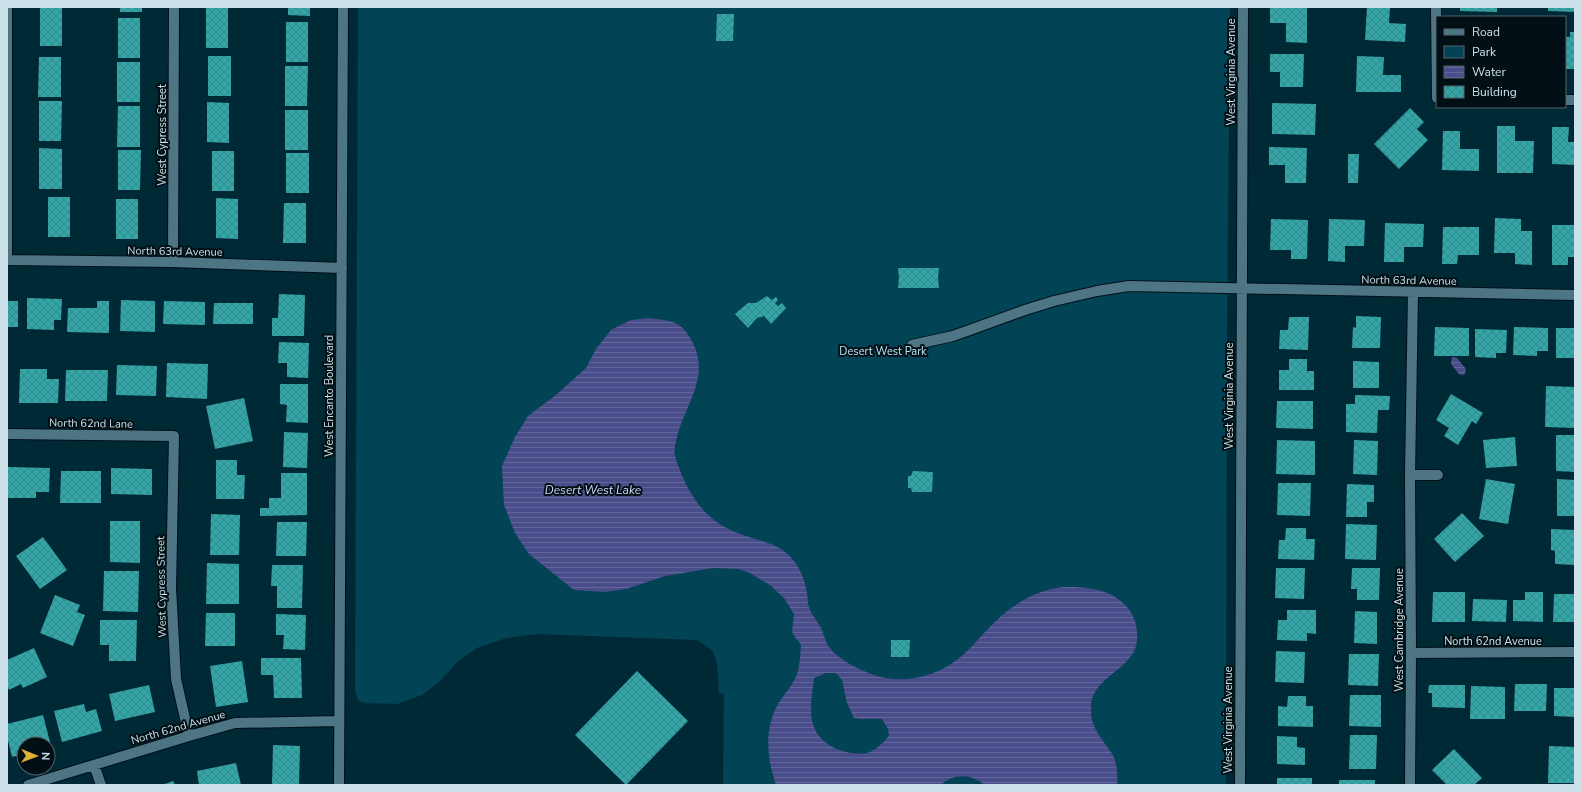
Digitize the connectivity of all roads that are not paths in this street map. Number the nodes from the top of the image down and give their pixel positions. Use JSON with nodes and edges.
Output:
{"nodes":[{"id":1,"x":7,"y":7,"type":"edge"},
{"id":2,"x":174,"y":7,"type":"edge"},
{"id":3,"x":343,"y":7,"type":"edge"},
{"id":4,"x":1243,"y":7,"type":"edge"},
{"id":5,"x":7,"y":260,"type":"edge"},
{"id":6,"x":173,"y":262,"type":"junction"},
{"id":7,"x":342,"y":268,"type":"junction"},
{"id":8,"x":1242,"y":289,"type":"junction"},
{"id":9,"x":1413,"y":292,"type":"junction"},
{"id":10,"x":1575,"y":295,"type":"edge"},
{"id":11,"x":912,"y":345,"type":"dead end"},
{"id":12,"x":7,"y":434,"type":"edge"},
{"id":13,"x":174,"y":436,"type":"joint"},
{"id":14,"x":1410,"y":475,"type":"junction"},
{"id":15,"x":1438,"y":475,"type":"dead end"},
{"id":16,"x":1575,"y":652,"type":"edge"},
{"id":17,"x":1412,"y":653,"type":"junction"},
{"id":18,"x":339,"y":721,"type":"junction"},
{"id":19,"x":189,"y":736,"type":"junction"},
{"id":20,"x":94,"y":765,"type":"junction"},
{"id":21,"x":28,"y":785,"type":"edge"},
{"id":22,"x":101,"y":785,"type":"edge"},
{"id":23,"x":338,"y":785,"type":"edge"},
{"id":24,"x":1240,"y":785,"type":"edge"},
{"id":25,"x":1410,"y":785,"type":"edge"}],
"edges":[{"from":1,"to":5,"type":"street"},
{"from":2,"to":6,"type":"street","name":"West Cypress Street"},
{"from":3,"to":7,"type":"street","name":"West Encanto Boulevard"},
{"from":4,"to":8,"type":"street","name":"West Virginia Avenue"},
{"from":5,"to":6,"type":"street","name":"North 63rd Avenue"},
{"from":6,"to":7,"type":"street","name":"North 63rd Avenue"},
{"from":7,"to":18,"type":"street","name":"West Encanto Boulevard"},
{"from":8,"to":9,"type":"street","name":"North 63rd Avenue"},
{"from":8,"to":11,"type":"street","name":"North 63rd Avenue"},
{"from":8,"to":24,"type":"street","name":"West Virginia Avenue"},
{"from":9,"to":10,"type":"street","name":"North 63rd Avenue"},
{"from":9,"to":14,"type":"street","name":"West Cambridge Avenue"},
{"from":12,"to":13,"type":"street","name":"North 62nd Lane"},
{"from":13,"to":19,"type":"street","name":"West Cypress Street"},
{"from":14,"to":15,"type":"street"},
{"from":14,"to":17,"type":"street","name":"West Cambridge Avenue"},
{"from":16,"to":17,"type":"street","name":"North 62nd Avenue"},
{"from":17,"to":25,"type":"street","name":"West Cambridge Avenue"},
{"from":18,"to":19,"type":"street","name":"North 62nd Avenue"},
{"from":18,"to":23,"type":"street","name":"West Encanto Boulevard"},
{"from":19,"to":20,"type":"street","name":"North 62nd Avenue"},
{"from":20,"to":21,"type":"street","name":"North 62nd Avenue"},
{"from":20,"to":22,"type":"street"}]}
